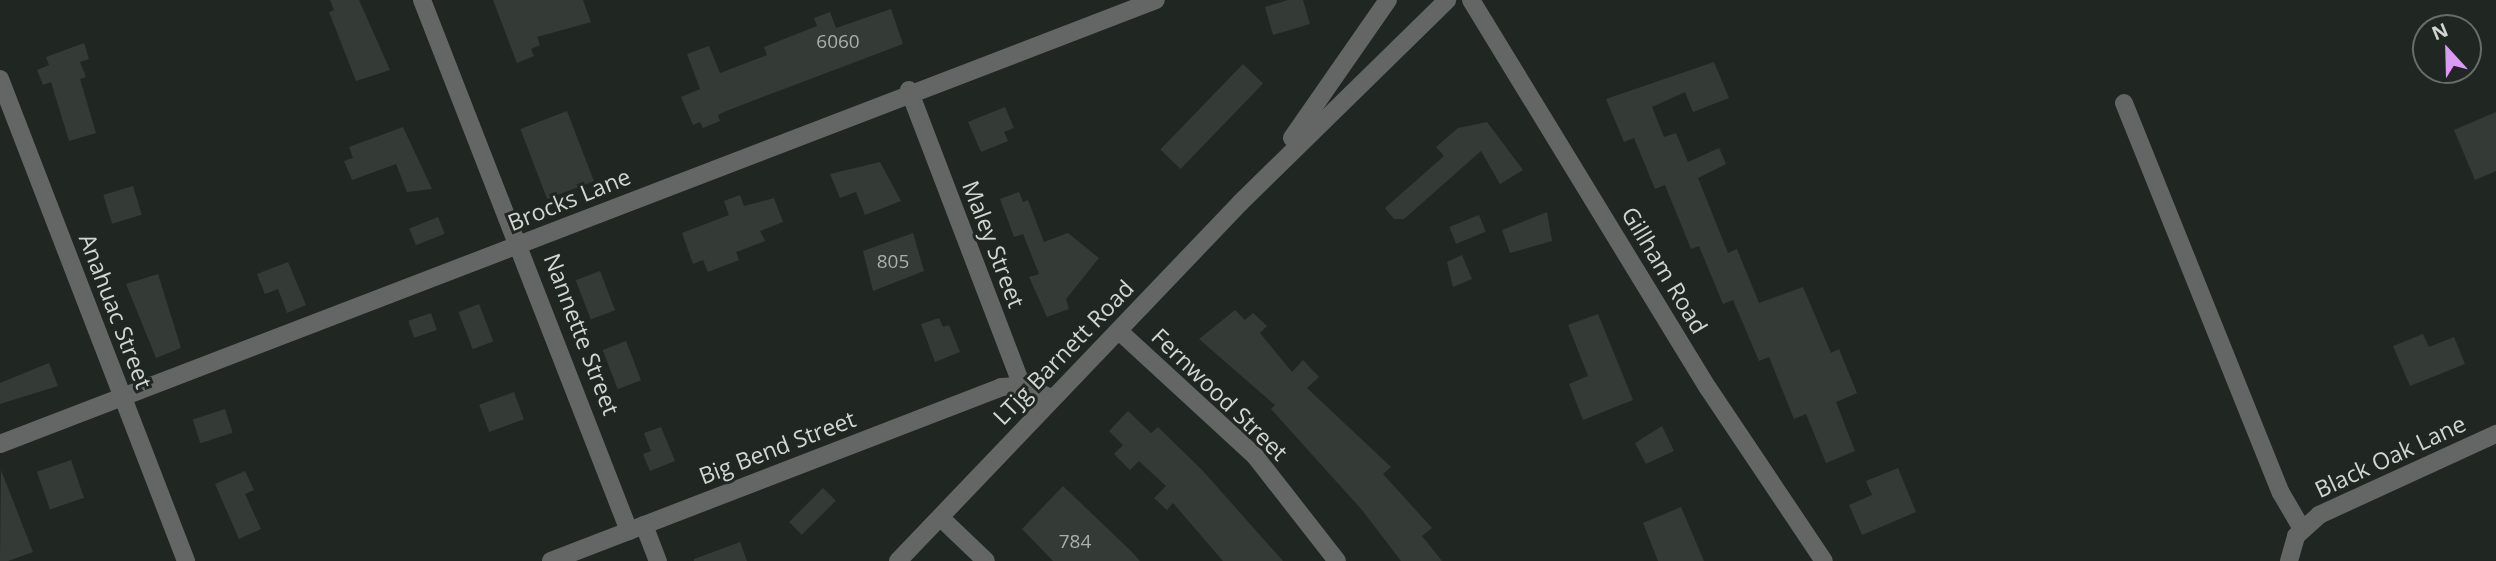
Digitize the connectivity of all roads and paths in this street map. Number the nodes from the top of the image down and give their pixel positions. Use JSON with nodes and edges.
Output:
{"nodes":[{"id":1,"x":422,"y":0,"type":"edge"},
{"id":2,"x":1156,"y":0,"type":"edge"},
{"id":3,"x":1388,"y":0,"type":"edge"},
{"id":4,"x":1447,"y":0,"type":"edge"},
{"id":5,"x":1471,"y":0,"type":"edge"},
{"id":6,"x":0,"y":79,"type":"edge"},
{"id":7,"x":909,"y":90,"type":"junction"},
{"id":8,"x":2124,"y":103,"type":"dead end"},
{"id":9,"x":1264,"y":178,"type":"junction"},
{"id":10,"x":521,"y":244,"type":"junction"},
{"id":11,"x":1119,"y":331,"type":"junction"},
{"id":12,"x":1022,"y":386,"type":"junction"},
{"id":13,"x":123,"y":398,"type":"junction"},
{"id":14,"x":1051,"y":398,"type":"junction"},
{"id":15,"x":2496,"y":433,"type":"edge"},
{"id":16,"x":0,"y":443,"type":"edge"},
{"id":17,"x":941,"y":518,"type":"junction"},
{"id":18,"x":637,"y":528,"type":"junction"},
{"id":19,"x":2302,"y":529,"type":"junction"},
{"id":20,"x":186,"y":561,"type":"edge"},
{"id":21,"x":551,"y":561,"type":"edge"},
{"id":22,"x":658,"y":561,"type":"edge"},
{"id":23,"x":898,"y":561,"type":"edge"},
{"id":24,"x":986,"y":561,"type":"edge"},
{"id":25,"x":1337,"y":561,"type":"edge"},
{"id":26,"x":1824,"y":561,"type":"edge"},
{"id":27,"x":2289,"y":561,"type":"edge"}],
"edges":[{"from":1,"to":10,"type":"street","name":"Nannette Street"},
{"from":2,"to":7,"type":"street","name":"Brocks Lane"},
{"from":3,"to":9,"type":"street","name":"LTjg Barnett Road"},
{"from":4,"to":9,"type":"street","name":"LTjg Barnett Road"},
{"from":5,"to":26,"type":"street","name":"Gillham Road"},
{"from":6,"to":13,"type":"street","name":"Anahuac Street"},
{"from":7,"to":10,"type":"street","name":"Brocks Lane"},
{"from":7,"to":12,"type":"street","name":"Maley Street"},
{"from":8,"to":19,"type":"street"},
{"from":9,"to":11,"type":"street","name":"LTjg Barnett Road"},
{"from":10,"to":13,"type":"street","name":"Brocks Lane"},
{"from":10,"to":18,"type":"street","name":"Nannette Street"},
{"from":11,"to":14,"type":"street","name":"LTjg Barnett Road"},
{"from":11,"to":25,"type":"street","name":"Fernwood Street"},
{"from":12,"to":14,"type":"street"},
{"from":12,"to":18,"type":"street","name":"Big Bend Street"},
{"from":13,"to":16,"type":"street","name":"Brocks Lane"},
{"from":13,"to":20,"type":"street","name":"Anahuac Street"},
{"from":14,"to":17,"type":"street","name":"LTjg Barnett Road"},
{"from":15,"to":19,"type":"street","name":"Black Oak Lane"},
{"from":17,"to":23,"type":"street","name":"LTjg Barnett Road"},
{"from":17,"to":24,"type":"street"},
{"from":18,"to":21,"type":"street","name":"Big Bend Street"},
{"from":18,"to":22,"type":"street","name":"Nannette Street"},
{"from":19,"to":27,"type":"street","name":"Black Oak Lane"}]}
